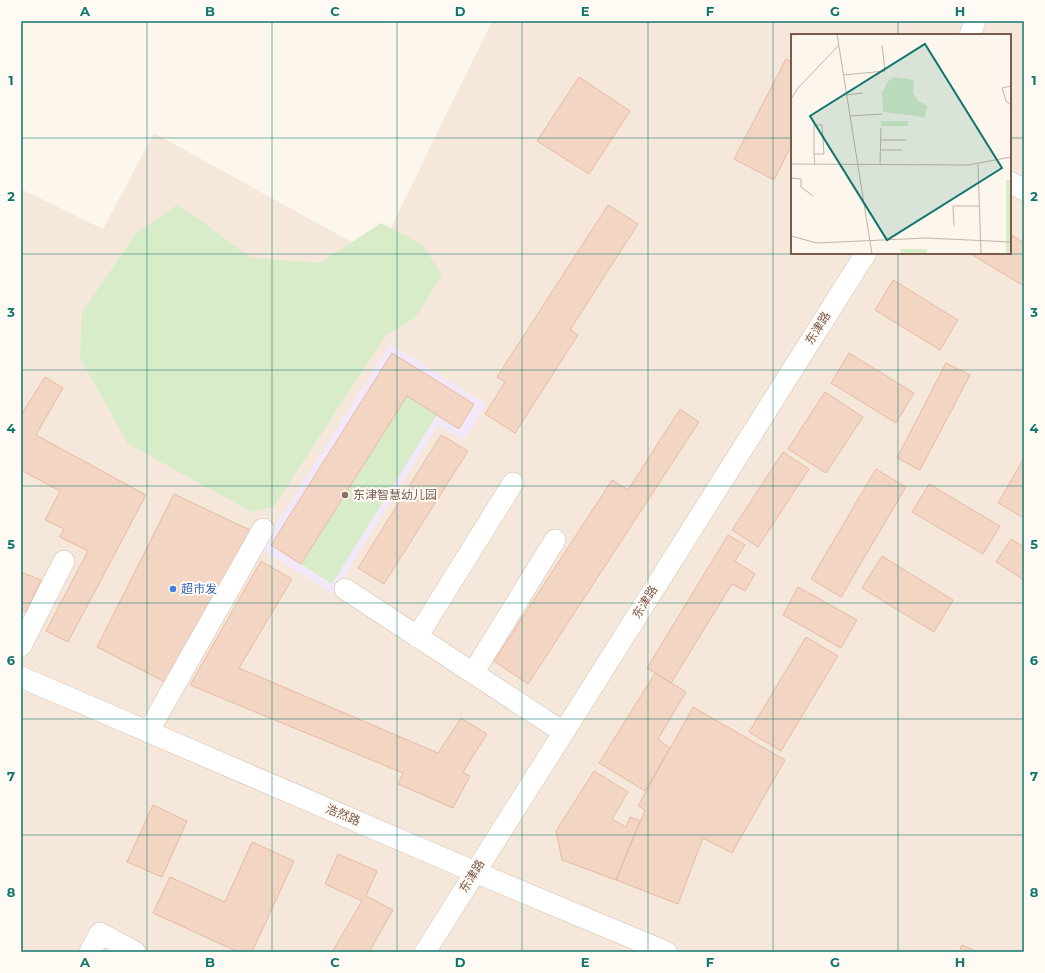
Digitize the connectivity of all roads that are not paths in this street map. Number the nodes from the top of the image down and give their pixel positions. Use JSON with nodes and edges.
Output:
{"nodes":[{"id":1,"x":975,"y":21,"type":"edge"},
{"id":2,"x":970,"y":34,"type":"edge"},
{"id":3,"x":1011,"y":183,"type":"edge"},
{"id":4,"x":1024,"y":190,"type":"edge"},
{"id":5,"x":865,"y":254,"type":"edge"},
{"id":6,"x":512,"y":483,"type":"dead end"},
{"id":7,"x":263,"y":529,"type":"dead end"},
{"id":8,"x":555,"y":540,"type":"dead end"},
{"id":9,"x":64,"y":561,"type":"dead end"},
{"id":10,"x":345,"y":589,"type":"dead end"},
{"id":11,"x":418,"y":637,"type":"junction"},
{"id":12,"x":21,"y":646,"type":"edge"},
{"id":13,"x":474,"y":673,"type":"junction"},
{"id":14,"x":21,"y":677,"type":"edge"},
{"id":15,"x":148,"y":732,"type":"junction"},
{"id":16,"x":563,"y":732,"type":"junction"},
{"id":17,"x":475,"y":872,"type":"junction"},
{"id":18,"x":90,"y":952,"type":"edge"},
{"id":19,"x":135,"y":952,"type":"edge"},
{"id":20,"x":425,"y":952,"type":"edge"},
{"id":21,"x":666,"y":952,"type":"edge"}],
"edges":[{"from":1,"to":2,"type":"street"},
{"from":3,"to":4,"type":"street"},
{"from":5,"to":16,"type":"street","name":"东津路"},
{"from":6,"to":11,"type":"street"},
{"from":7,"to":15,"type":"street"},
{"from":8,"to":13,"type":"street"},
{"from":9,"to":12,"type":"street"},
{"from":10,"to":11,"type":"street"},
{"from":11,"to":13,"type":"street"},
{"from":13,"to":16,"type":"street"},
{"from":14,"to":15,"type":"street","name":"浩然路"},
{"from":15,"to":17,"type":"street","name":"浩然路"},
{"from":16,"to":17,"type":"street","name":"东津路"},
{"from":17,"to":20,"type":"street","name":"东津路"},
{"from":17,"to":21,"type":"street","name":"浩然路"},
{"from":18,"to":19,"type":"street"}]}
